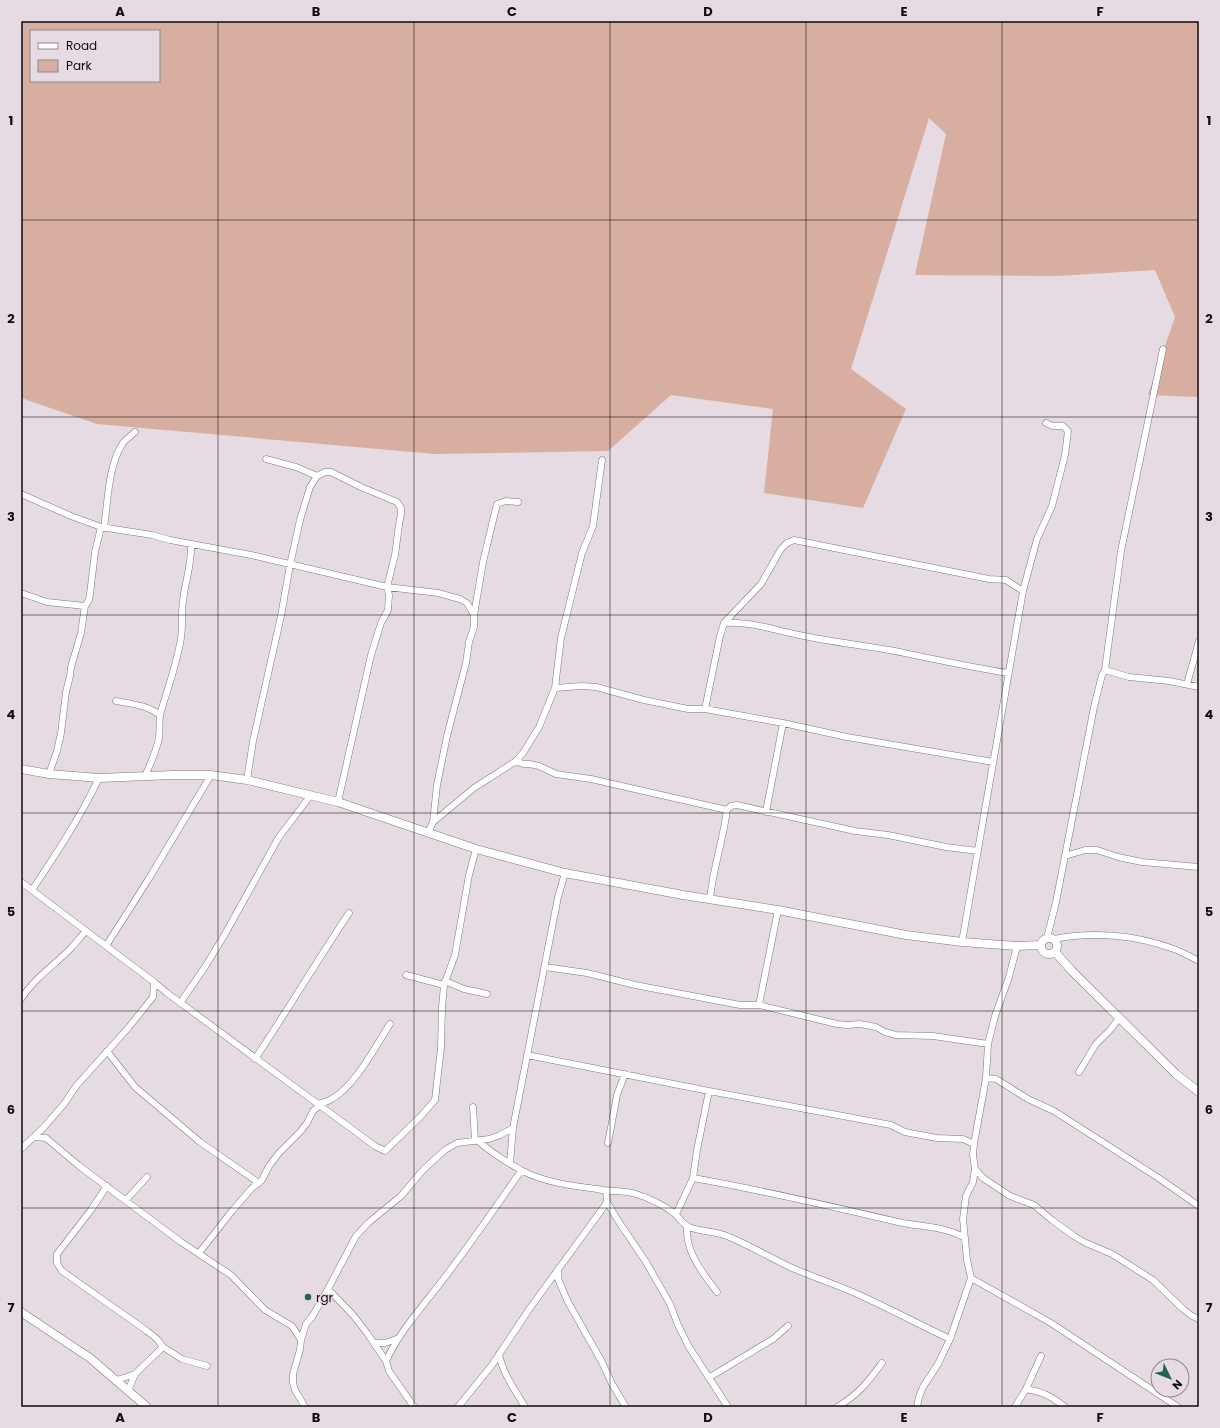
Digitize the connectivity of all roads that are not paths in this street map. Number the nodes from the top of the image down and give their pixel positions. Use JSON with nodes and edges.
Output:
{"nodes":[{"id":1,"x":1164,"y":350,"type":"dead end"},
{"id":2,"x":1046,"y":423,"type":"dead end"},
{"id":3,"x":135,"y":432,"type":"dead end"},
{"id":4,"x":266,"y":459,"type":"dead end"},
{"id":5,"x":602,"y":460,"type":"dead end"},
{"id":6,"x":317,"y":476,"type":"junction"},
{"id":7,"x":21,"y":494,"type":"edge"},
{"id":8,"x":518,"y":502,"type":"dead end"},
{"id":9,"x":102,"y":527,"type":"junction"},
{"id":10,"x":191,"y":544,"type":"junction"},
{"id":11,"x":290,"y":565,"type":"junction"},
{"id":12,"x":387,"y":587,"type":"junction"},
{"id":13,"x":1023,"y":591,"type":"junction"},
{"id":14,"x":21,"y":593,"type":"edge"},
{"id":15,"x":85,"y":606,"type":"junction"},
{"id":16,"x":474,"y":615,"type":"junction"},
{"id":17,"x":724,"y":623,"type":"junction"},
{"id":18,"x":1199,"y":641,"type":"edge"},
{"id":19,"x":1105,"y":670,"type":"junction"},
{"id":20,"x":1008,"y":673,"type":"junction"},
{"id":21,"x":1187,"y":684,"type":"junction"},
{"id":22,"x":1199,"y":687,"type":"edge"},
{"id":23,"x":555,"y":688,"type":"junction"},
{"id":24,"x":116,"y":701,"type":"dead end"},
{"id":25,"x":705,"y":710,"type":"junction"},
{"id":26,"x":160,"y":715,"type":"junction"},
{"id":27,"x":783,"y":723,"type":"junction"},
{"id":28,"x":516,"y":762,"type":"junction"},
{"id":29,"x":993,"y":762,"type":"junction"},
{"id":30,"x":21,"y":769,"type":"edge"},
{"id":31,"x":49,"y":774,"type":"junction"},
{"id":32,"x":211,"y":775,"type":"junction"},
{"id":33,"x":144,"y":776,"type":"junction"},
{"id":34,"x":99,"y":778,"type":"junction"},
{"id":35,"x":247,"y":780,"type":"junction"},
{"id":36,"x":311,"y":795,"type":"junction"},
{"id":37,"x":338,"y":802,"type":"junction"},
{"id":38,"x":727,"y":810,"type":"junction"},
{"id":39,"x":766,"y":812,"type":"junction"},
{"id":40,"x":432,"y":822,"type":"junction"},
{"id":41,"x":428,"y":833,"type":"junction"},
{"id":42,"x":476,"y":849,"type":"junction"},
{"id":43,"x":978,"y":851,"type":"junction"},
{"id":44,"x":1065,"y":856,"type":"junction"},
{"id":45,"x":1199,"y":867,"type":"edge"},
{"id":46,"x":565,"y":873,"type":"junction"},
{"id":47,"x":21,"y":882,"type":"edge"},
{"id":48,"x":32,"y":890,"type":"junction"},
{"id":49,"x":710,"y":899,"type":"junction"},
{"id":50,"x":778,"y":910,"type":"junction"},
{"id":51,"x":349,"y":913,"type":"dead end"},
{"id":52,"x":86,"y":931,"type":"junction"},
{"id":53,"x":1051,"y":939,"type":"junction"},
{"id":54,"x":962,"y":942,"type":"junction"},
{"id":55,"x":1041,"y":945,"type":"junction"},
{"id":56,"x":106,"y":946,"type":"junction"},
{"id":57,"x":1017,"y":946,"type":"junction"},
{"id":58,"x":1055,"y":952,"type":"junction"},
{"id":59,"x":1199,"y":961,"type":"edge"},
{"id":60,"x":545,"y":967,"type":"junction"},
{"id":61,"x":406,"y":975,"type":"dead end"},
{"id":62,"x":154,"y":982,"type":"junction"},
{"id":63,"x":445,"y":983,"type":"junction"},
{"id":64,"x":24,"y":991,"type":"edge"},
{"id":65,"x":167,"y":993,"type":"junction"},
{"id":66,"x":486,"y":994,"type":"dead end"},
{"id":67,"x":153,"y":997,"type":"junction"},
{"id":68,"x":21,"y":999,"type":"edge"},
{"id":69,"x":180,"y":1003,"type":"junction"},
{"id":70,"x":759,"y":1005,"type":"junction"},
{"id":71,"x":1119,"y":1018,"type":"junction"},
{"id":72,"x":390,"y":1024,"type":"dead end"},
{"id":73,"x":988,"y":1044,"type":"junction"},
{"id":74,"x":107,"y":1051,"type":"junction"},
{"id":75,"x":527,"y":1055,"type":"junction"},
{"id":76,"x":255,"y":1059,"type":"junction"},
{"id":77,"x":1079,"y":1072,"type":"dead end"},
{"id":78,"x":625,"y":1074,"type":"junction"},
{"id":79,"x":986,"y":1078,"type":"junction"},
{"id":80,"x":709,"y":1091,"type":"junction"},
{"id":81,"x":1199,"y":1092,"type":"edge"},
{"id":82,"x":311,"y":1100,"type":"junction"},
{"id":83,"x":319,"y":1104,"type":"junction"},
{"id":84,"x":473,"y":1107,"type":"dead end"},
{"id":85,"x":313,"y":1111,"type":"junction"},
{"id":86,"x":45,"y":1126,"type":"junction"},
{"id":87,"x":513,"y":1128,"type":"junction"},
{"id":88,"x":34,"y":1137,"type":"junction"},
{"id":89,"x":46,"y":1138,"type":"junction"},
{"id":90,"x":476,"y":1141,"type":"junction"},
{"id":91,"x":608,"y":1143,"type":"dead end"},
{"id":92,"x":974,"y":1144,"type":"junction"},
{"id":93,"x":21,"y":1150,"type":"edge"},
{"id":94,"x":510,"y":1163,"type":"junction"},
{"id":95,"x":975,"y":1169,"type":"junction"},
{"id":96,"x":522,"y":1171,"type":"junction"},
{"id":97,"x":147,"y":1177,"type":"dead end"},
{"id":98,"x":693,"y":1178,"type":"junction"},
{"id":99,"x":259,"y":1183,"type":"junction"},
{"id":100,"x":107,"y":1186,"type":"junction"},
{"id":101,"x":606,"y":1191,"type":"junction"},
{"id":102,"x":126,"y":1200,"type":"junction"},
{"id":103,"x":607,"y":1202,"type":"junction"},
{"id":104,"x":1199,"y":1206,"type":"edge"},
{"id":105,"x":676,"y":1214,"type":"junction"},
{"id":106,"x":687,"y":1226,"type":"junction"},
{"id":107,"x":965,"y":1238,"type":"junction"},
{"id":108,"x":199,"y":1254,"type":"junction"},
{"id":109,"x":558,"y":1269,"type":"junction"},
{"id":110,"x":971,"y":1278,"type":"junction"},
{"id":111,"x":328,"y":1289,"type":"junction"},
{"id":112,"x":717,"y":1292,"type":"dead end"},
{"id":113,"x":21,"y":1312,"type":"edge"},
{"id":114,"x":1199,"y":1319,"type":"edge"},
{"id":115,"x":306,"y":1324,"type":"junction"},
{"id":116,"x":292,"y":1326,"type":"junction"},
{"id":117,"x":788,"y":1326,"type":"dead end"},
{"id":118,"x":399,"y":1338,"type":"junction"},
{"id":119,"x":950,"y":1339,"type":"junction"},
{"id":120,"x":301,"y":1340,"type":"junction"},
{"id":121,"x":374,"y":1343,"type":"junction"},
{"id":122,"x":162,"y":1347,"type":"junction"},
{"id":123,"x":500,"y":1354,"type":"junction"},
{"id":124,"x":1041,"y":1356,"type":"dead end"},
{"id":125,"x":386,"y":1361,"type":"junction"},
{"id":126,"x":882,"y":1363,"type":"dead end"},
{"id":127,"x":492,"y":1365,"type":"junction"},
{"id":128,"x":501,"y":1365,"type":"junction"},
{"id":129,"x":207,"y":1366,"type":"dead end"},
{"id":130,"x":135,"y":1374,"type":"junction"},
{"id":131,"x":710,"y":1377,"type":"junction"},
{"id":132,"x":117,"y":1380,"type":"junction"},
{"id":133,"x":1026,"y":1389,"type":"junction"},
{"id":134,"x":128,"y":1391,"type":"junction"},
{"id":135,"x":147,"y":1407,"type":"edge"},
{"id":136,"x":305,"y":1407,"type":"edge"},
{"id":137,"x":414,"y":1407,"type":"edge"},
{"id":138,"x":458,"y":1407,"type":"edge"},
{"id":139,"x":525,"y":1407,"type":"edge"},
{"id":140,"x":626,"y":1407,"type":"edge"},
{"id":141,"x":728,"y":1407,"type":"edge"},
{"id":142,"x":837,"y":1407,"type":"edge"},
{"id":143,"x":917,"y":1407,"type":"edge"},
{"id":144,"x":1015,"y":1407,"type":"edge"},
{"id":145,"x":1064,"y":1407,"type":"edge"},
{"id":146,"x":1178,"y":1407,"type":"edge"}],
"edges":[{"from":1,"to":19,"type":"street"},
{"from":2,"to":13,"type":"street"},
{"from":3,"to":9,"type":"street"},
{"from":4,"to":6,"type":"street"},
{"from":5,"to":23,"type":"street"},
{"from":6,"to":11,"type":"street"},
{"from":6,"to":12,"type":"street"},
{"from":7,"to":9,"type":"street"},
{"from":8,"to":16,"type":"street"},
{"from":9,"to":10,"type":"street"},
{"from":9,"to":15,"type":"street"},
{"from":10,"to":11,"type":"street"},
{"from":10,"to":26,"type":"street"},
{"from":11,"to":12,"type":"street"},
{"from":11,"to":35,"type":"street"},
{"from":12,"to":16,"type":"street"},
{"from":12,"to":37,"type":"street"},
{"from":13,"to":17,"type":"street"},
{"from":13,"to":20,"type":"street"},
{"from":14,"to":15,"type":"street"},
{"from":15,"to":31,"type":"street"},
{"from":16,"to":40,"type":"street"},
{"from":17,"to":20,"type":"street"},
{"from":17,"to":25,"type":"street"},
{"from":18,"to":21,"type":"street"},
{"from":19,"to":21,"type":"street"},
{"from":19,"to":44,"type":"street"},
{"from":20,"to":29,"type":"street"},
{"from":21,"to":22,"type":"street"},
{"from":23,"to":25,"type":"street"},
{"from":23,"to":28,"type":"street"},
{"from":24,"to":26,"type":"street"},
{"from":25,"to":27,"type":"street"},
{"from":26,"to":33,"type":"street"},
{"from":27,"to":29,"type":"street"},
{"from":27,"to":39,"type":"street"},
{"from":28,"to":38,"type":"street"},
{"from":28,"to":40,"type":"street"},
{"from":29,"to":43,"type":"street"},
{"from":30,"to":31,"type":"street"},
{"from":31,"to":34,"type":"street"},
{"from":32,"to":33,"type":"street"},
{"from":32,"to":35,"type":"street"},
{"from":32,"to":56,"type":"street"},
{"from":33,"to":34,"type":"street"},
{"from":34,"to":48,"type":"street"},
{"from":35,"to":36,"type":"street"},
{"from":36,"to":37,"type":"street"},
{"from":36,"to":69,"type":"street"},
{"from":37,"to":41,"type":"street"},
{"from":38,"to":39,"type":"street"},
{"from":38,"to":49,"type":"street"},
{"from":39,"to":43,"type":"street"},
{"from":40,"to":41,"type":"street"},
{"from":41,"to":42,"type":"street"},
{"from":42,"to":46,"type":"street"},
{"from":42,"to":63,"type":"street"},
{"from":43,"to":54,"type":"street"},
{"from":44,"to":45,"type":"street"},
{"from":44,"to":53,"type":"street"},
{"from":46,"to":49,"type":"street"},
{"from":46,"to":60,"type":"street"},
{"from":47,"to":48,"type":"street"},
{"from":48,"to":52,"type":"street"},
{"from":49,"to":50,"type":"street"},
{"from":50,"to":54,"type":"street"},
{"from":50,"to":70,"type":"street"},
{"from":51,"to":76,"type":"street"},
{"from":52,"to":56,"type":"street"},
{"from":52,"to":64,"type":"street"},
{"from":53,"to":55,"type":"street"},
{"from":53,"to":58,"type":"street"},
{"from":53,"to":59,"type":"street"},
{"from":54,"to":57,"type":"street"},
{"from":55,"to":57,"type":"street"},
{"from":55,"to":58,"type":"street"},
{"from":56,"to":62,"type":"street"},
{"from":57,"to":73,"type":"street"},
{"from":58,"to":71,"type":"street"},
{"from":60,"to":70,"type":"street"},
{"from":60,"to":75,"type":"street"},
{"from":61,"to":63,"type":"street"},
{"from":62,"to":65,"type":"street"},
{"from":62,"to":67,"type":"street"},
{"from":63,"to":66,"type":"street"},
{"from":63,"to":83,"type":"street"},
{"from":64,"to":68,"type":"street"},
{"from":65,"to":67,"type":"street"},
{"from":65,"to":69,"type":"street"},
{"from":67,"to":74,"type":"street"},
{"from":69,"to":76,"type":"street"},
{"from":70,"to":73,"type":"street"},
{"from":71,"to":77,"type":"street"},
{"from":71,"to":81,"type":"street"},
{"from":72,"to":83,"type":"street"},
{"from":73,"to":79,"type":"street"},
{"from":74,"to":86,"type":"street"},
{"from":74,"to":99,"type":"street"},
{"from":75,"to":78,"type":"street"},
{"from":75,"to":87,"type":"street"},
{"from":76,"to":82,"type":"street"},
{"from":78,"to":80,"type":"street"},
{"from":78,"to":91,"type":"street"},
{"from":79,"to":92,"type":"street"},
{"from":79,"to":104,"type":"street"},
{"from":80,"to":92,"type":"street"},
{"from":80,"to":98,"type":"street"},
{"from":82,"to":83,"type":"street"},
{"from":82,"to":85,"type":"street"},
{"from":83,"to":85,"type":"street"},
{"from":84,"to":90,"type":"street"},
{"from":85,"to":99,"type":"street"},
{"from":86,"to":88,"type":"street"},
{"from":86,"to":89,"type":"street"},
{"from":87,"to":90,"type":"street"},
{"from":87,"to":94,"type":"street"},
{"from":88,"to":89,"type":"street"},
{"from":88,"to":93,"type":"street"},
{"from":89,"to":100,"type":"street"},
{"from":90,"to":94,"type":"street"},
{"from":90,"to":111,"type":"street"},
{"from":92,"to":95,"type":"street"},
{"from":94,"to":96,"type":"street"},
{"from":95,"to":107,"type":"street"},
{"from":95,"to":114,"type":"street"},
{"from":96,"to":101,"type":"street"},
{"from":96,"to":118,"type":"street"},
{"from":97,"to":102,"type":"street"},
{"from":98,"to":105,"type":"street"},
{"from":98,"to":107,"type":"street"},
{"from":99,"to":108,"type":"street"},
{"from":100,"to":102,"type":"street"},
{"from":100,"to":122,"type":"street"},
{"from":101,"to":103,"type":"street"},
{"from":101,"to":105,"type":"street"},
{"from":102,"to":108,"type":"street"},
{"from":103,"to":109,"type":"street"},
{"from":103,"to":131,"type":"street"},
{"from":105,"to":106,"type":"street"},
{"from":106,"to":112,"type":"street"},
{"from":106,"to":119,"type":"street"},
{"from":107,"to":110,"type":"street"},
{"from":108,"to":116,"type":"street"},
{"from":109,"to":123,"type":"street"},
{"from":109,"to":140,"type":"street"},
{"from":110,"to":119,"type":"street"},
{"from":110,"to":146,"type":"street"},
{"from":111,"to":115,"type":"street"},
{"from":111,"to":121,"type":"street"},
{"from":113,"to":132,"type":"street"},
{"from":115,"to":116,"type":"street"},
{"from":115,"to":120,"type":"street"},
{"from":116,"to":120,"type":"street"},
{"from":117,"to":131,"type":"street"},
{"from":118,"to":121,"type":"street"},
{"from":118,"to":125,"type":"street"},
{"from":119,"to":143,"type":"street"},
{"from":120,"to":136,"type":"street"},
{"from":121,"to":125,"type":"street"},
{"from":122,"to":129,"type":"street"},
{"from":122,"to":130,"type":"street"},
{"from":123,"to":127,"type":"street"},
{"from":123,"to":128,"type":"street"},
{"from":124,"to":133,"type":"street"},
{"from":125,"to":137,"type":"street"},
{"from":126,"to":142,"type":"street"},
{"from":127,"to":128,"type":"street"},
{"from":127,"to":138,"type":"street"},
{"from":128,"to":139,"type":"street"},
{"from":130,"to":132,"type":"street"},
{"from":130,"to":134,"type":"street"},
{"from":131,"to":141,"type":"street"},
{"from":132,"to":134,"type":"street"},
{"from":133,"to":144,"type":"street"},
{"from":133,"to":145,"type":"street"},
{"from":134,"to":135,"type":"street"}]}
